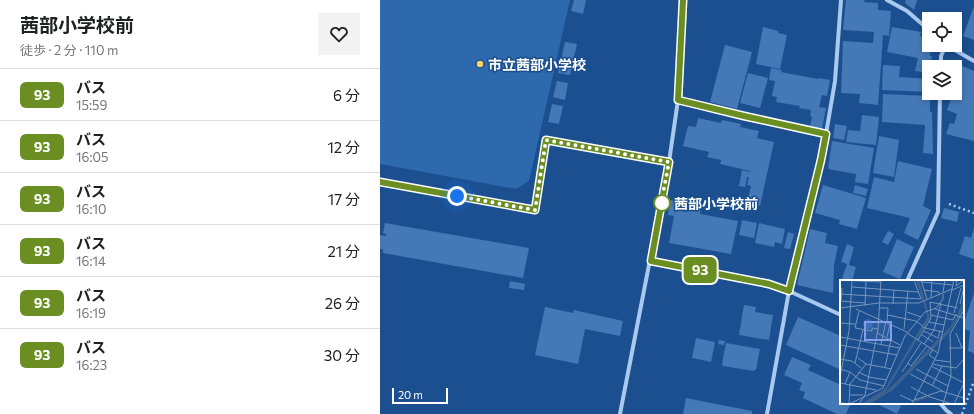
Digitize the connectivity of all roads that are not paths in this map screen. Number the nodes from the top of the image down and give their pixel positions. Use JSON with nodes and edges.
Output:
{"nodes":[{"id":1,"x":683,"y":0,"type":"edge"},
{"id":2,"x":841,"y":0,"type":"edge"},
{"id":3,"x":887,"y":0,"type":"edge"},
{"id":4,"x":922,"y":24,"type":"edge"},
{"id":5,"x":958,"y":52,"type":"edge"},
{"id":6,"x":974,"y":61,"type":"edge"},
{"id":7,"x":678,"y":100,"type":"junction"},
{"id":8,"x":940,"y":100,"type":"edge"},
{"id":9,"x":826,"y":134,"type":"junction"},
{"id":10,"x":669,"y":162,"type":"junction"},
{"id":11,"x":380,"y":182,"type":"edge"},
{"id":12,"x":651,"y":261,"type":"junction"},
{"id":13,"x":907,"y":280,"type":"edge"},
{"id":14,"x":789,"y":291,"type":"junction"},
{"id":15,"x":840,"y":315,"type":"edge"},
{"id":16,"x":941,"y":404,"type":"edge"},
{"id":17,"x":620,"y":414,"type":"edge"},
{"id":18,"x":767,"y":414,"type":"edge"},
{"id":19,"x":951,"y":414,"type":"edge"}],
"edges":[{"from":1,"to":7,"type":"street"},
{"from":2,"to":9,"type":"street"},
{"from":3,"to":4,"type":"street"},
{"from":5,"to":6,"type":"street"},
{"from":7,"to":9,"type":"street"},
{"from":7,"to":10,"type":"street"},
{"from":8,"to":13,"type":"street"},
{"from":9,"to":14,"type":"street"},
{"from":10,"to":11,"type":"street"},
{"from":10,"to":12,"type":"street"},
{"from":12,"to":14,"type":"street"},
{"from":12,"to":17,"type":"street"},
{"from":14,"to":15,"type":"street"},
{"from":14,"to":18,"type":"street"},
{"from":16,"to":19,"type":"street"}]}
